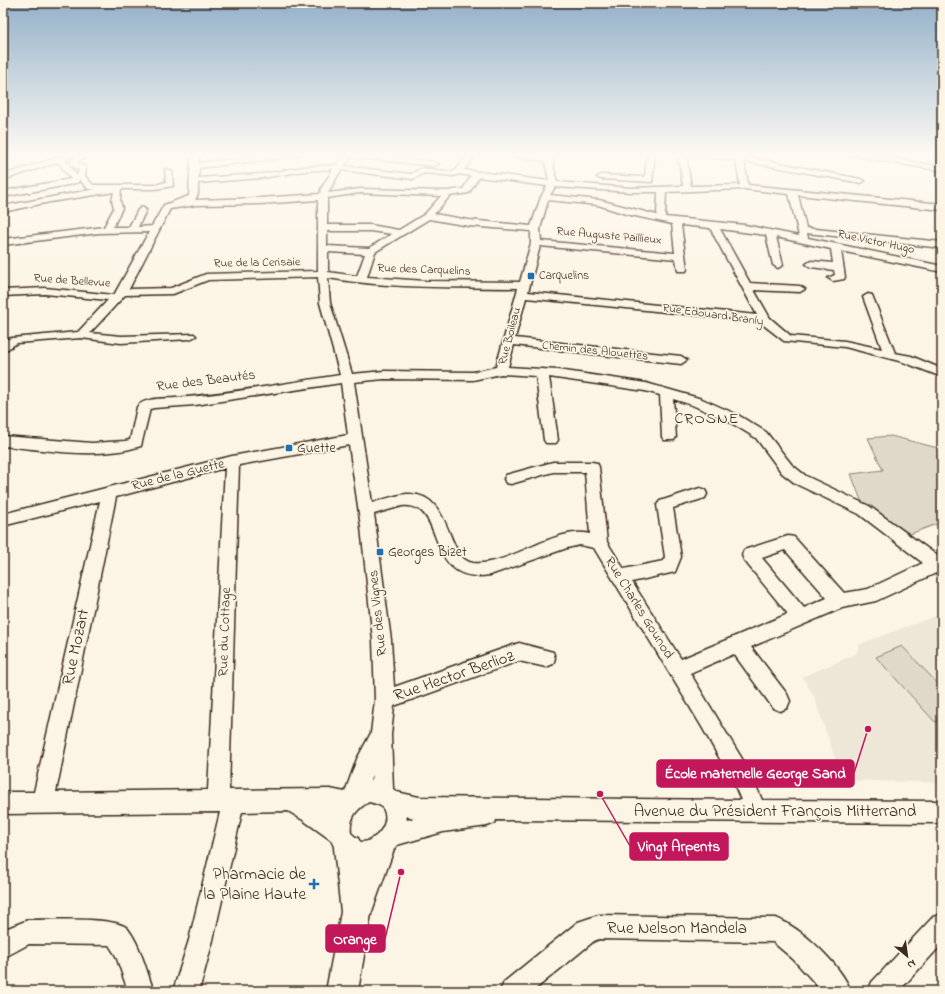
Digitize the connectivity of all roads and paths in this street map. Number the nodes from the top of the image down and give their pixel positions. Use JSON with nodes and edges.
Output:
{"nodes":[{"id":1,"x":47,"y":200,"type":"edge"},
{"id":2,"x":116,"y":200,"type":"edge"},
{"id":3,"x":185,"y":200,"type":"edge"},
{"id":4,"x":270,"y":200,"type":"edge"},
{"id":5,"x":324,"y":200,"type":"edge"},
{"id":6,"x":441,"y":200,"type":"edge"},
{"id":7,"x":544,"y":200,"type":"edge"},
{"id":8,"x":575,"y":200,"type":"edge"},
{"id":9,"x":662,"y":200,"type":"edge"},
{"id":10,"x":795,"y":200,"type":"edge"},
{"id":11,"x":878,"y":200,"type":"edge"},
{"id":12,"x":167,"y":207,"type":"junction"},
{"id":13,"x":942,"y":207,"type":"edge"},
{"id":14,"x":3,"y":209,"type":"edge"},
{"id":15,"x":142,"y":210,"type":"dead end"},
{"id":16,"x":428,"y":216,"type":"junction"},
{"id":17,"x":661,"y":219,"type":"junction"},
{"id":18,"x":676,"y":222,"type":"junction"},
{"id":19,"x":713,"y":224,"type":"junction"},
{"id":20,"x":133,"y":228,"type":"junction"},
{"id":21,"x":156,"y":228,"type":"junction"},
{"id":22,"x":323,"y":228,"type":"junction"},
{"id":23,"x":108,"y":229,"type":"junction"},
{"id":24,"x":536,"y":229,"type":"junction"},
{"id":25,"x":802,"y":230,"type":"junction"},
{"id":26,"x":400,"y":233,"type":"junction"},
{"id":27,"x":770,"y":233,"type":"junction"},
{"id":28,"x":804,"y":240,"type":"junction"},
{"id":29,"x":3,"y":242,"type":"edge"},
{"id":30,"x":536,"y":243,"type":"junction"},
{"id":31,"x":942,"y":245,"type":"edge"},
{"id":32,"x":835,"y":246,"type":"junction"},
{"id":33,"x":324,"y":249,"type":"junction"},
{"id":34,"x":371,"y":251,"type":"junction"},
{"id":35,"x":680,"y":256,"type":"junction"},
{"id":36,"x":811,"y":264,"type":"dead end"},
{"id":37,"x":778,"y":266,"type":"dead end"},
{"id":38,"x":838,"y":266,"type":"junction"},
{"id":39,"x":682,"y":269,"type":"dead end"},
{"id":40,"x":942,"y":269,"type":"edge"},
{"id":41,"x":323,"y":274,"type":"junction"},
{"id":42,"x":833,"y":278,"type":"dead end"},
{"id":43,"x":361,"y":280,"type":"junction"},
{"id":44,"x":746,"y":286,"type":"junction"},
{"id":45,"x":800,"y":289,"type":"dead end"},
{"id":46,"x":523,"y":290,"type":"junction"},
{"id":47,"x":3,"y":293,"type":"edge"},
{"id":48,"x":119,"y":295,"type":"junction"},
{"id":49,"x":868,"y":297,"type":"dead end"},
{"id":50,"x":765,"y":320,"type":"junction"},
{"id":51,"x":81,"y":335,"type":"junction"},
{"id":52,"x":190,"y":336,"type":"dead end"},
{"id":53,"x":508,"y":341,"type":"junction"},
{"id":54,"x":3,"y":348,"type":"edge"},
{"id":55,"x":890,"y":355,"type":"junction"},
{"id":56,"x":681,"y":360,"type":"dead end"},
{"id":57,"x":501,"y":370,"type":"junction"},
{"id":58,"x":542,"y":373,"type":"junction"},
{"id":59,"x":942,"y":373,"type":"edge"},
{"id":60,"x":369,"y":377,"type":"junction"},
{"id":61,"x":347,"y":379,"type":"junction"},
{"id":62,"x":666,"y":393,"type":"junction"},
{"id":63,"x":350,"y":397,"type":"junction"},
{"id":64,"x":669,"y":437,"type":"dead end"},
{"id":65,"x":354,"y":439,"type":"junction"},
{"id":66,"x":551,"y":440,"type":"dead end"},
{"id":67,"x":3,"y":442,"type":"edge"},
{"id":68,"x":232,"y":461,"type":"junction"},
{"id":69,"x":511,"y":480,"type":"dead end"},
{"id":70,"x":109,"y":492,"type":"junction"},
{"id":71,"x":700,"y":494,"type":"dead end"},
{"id":72,"x":366,"y":511,"type":"junction"},
{"id":73,"x":3,"y":520,"type":"edge"},
{"id":74,"x":599,"y":543,"type":"junction"},
{"id":75,"x":940,"y":566,"type":"edge"},
{"id":76,"x":620,"y":577,"type":"junction"},
{"id":77,"x":840,"y":602,"type":"junction"},
{"id":78,"x":802,"y":618,"type":"junction"},
{"id":79,"x":738,"y":644,"type":"junction"},
{"id":80,"x":546,"y":658,"type":"dead end"},
{"id":81,"x":678,"y":669,"type":"junction"},
{"id":82,"x":385,"y":700,"type":"junction"},
{"id":83,"x":780,"y":700,"type":"dead end"},
{"id":84,"x":381,"y":735,"type":"junction"},
{"id":85,"x":387,"y":798,"type":"junction"},
{"id":86,"x":290,"y":800,"type":"junction"},
{"id":87,"x":351,"y":800,"type":"junction"},
{"id":88,"x":43,"y":802,"type":"junction"},
{"id":89,"x":225,"y":802,"type":"junction"},
{"id":90,"x":3,"y":803,"type":"edge"},
{"id":91,"x":512,"y":809,"type":"junction"},
{"id":92,"x":756,"y":811,"type":"junction"},
{"id":93,"x":942,"y":812,"type":"edge"},
{"id":94,"x":344,"y":841,"type":"junction"},
{"id":95,"x":386,"y":842,"type":"junction"},
{"id":96,"x":356,"y":914,"type":"junction"},
{"id":97,"x":942,"y":926,"type":"edge"},
{"id":98,"x":3,"y":946,"type":"edge"},
{"id":99,"x":141,"y":991,"type":"edge"},
{"id":100,"x":186,"y":991,"type":"edge"},
{"id":101,"x":342,"y":991,"type":"edge"},
{"id":102,"x":513,"y":991,"type":"edge"},
{"id":103,"x":838,"y":991,"type":"edge"},
{"id":104,"x":881,"y":991,"type":"edge"}],
"edges":[{"from":1,"to":14,"type":"street"},
{"from":2,"to":23,"type":"street"},
{"from":3,"to":12,"type":"street"},
{"from":4,"to":12,"type":"street"},
{"from":5,"to":22,"type":"street","name":"Rue des Vignes"},
{"from":6,"to":16,"type":"street"},
{"from":7,"to":24,"type":"street","name":"Rue Boileau"},
{"from":8,"to":17,"type":"street","name":"Rue Victor Hugo"},
{"from":9,"to":17,"type":"street"},
{"from":10,"to":25,"type":"street"},
{"from":11,"to":13,"type":"street"},
{"from":12,"to":21,"type":"street"},
{"from":15,"to":20,"type":"street"},
{"from":16,"to":24,"type":"street"},
{"from":16,"to":26,"type":"street"},
{"from":17,"to":18,"type":"street","name":"Rue Victor Hugo"},
{"from":18,"to":19,"type":"street","name":"Rue Victor Hugo"},
{"from":18,"to":35,"type":"street"},
{"from":19,"to":27,"type":"street","name":"Rue Victor Hugo"},
{"from":19,"to":44,"type":"street"},
{"from":20,"to":21,"type":"street"},
{"from":20,"to":23,"type":"street"},
{"from":21,"to":48,"type":"street"},
{"from":22,"to":26,"type":"street"},
{"from":22,"to":33,"type":"street","name":"Rue des Vignes"},
{"from":23,"to":29,"type":"street"},
{"from":24,"to":30,"type":"street","name":"Rue Boileau"},
{"from":25,"to":28,"type":"street"},
{"from":25,"to":31,"type":"street"},
{"from":26,"to":34,"type":"street"},
{"from":27,"to":28,"type":"street","name":"Rue Victor Hugo"},
{"from":27,"to":37,"type":"street"},
{"from":28,"to":32,"type":"street","name":"Rue Victor Hugo"},
{"from":30,"to":35,"type":"street","name":"Rue Auguste Paillieux"},
{"from":30,"to":46,"type":"street","name":"Rue Boileau"},
{"from":32,"to":38,"type":"street"},
{"from":32,"to":40,"type":"street","name":"Rue Victor Hugo"},
{"from":33,"to":34,"type":"street"},
{"from":33,"to":41,"type":"street","name":"Rue des Vignes"},
{"from":34,"to":43,"type":"street"},
{"from":35,"to":39,"type":"street"},
{"from":36,"to":38,"type":"street"},
{"from":38,"to":42,"type":"street"},
{"from":41,"to":43,"type":"street","name":"Rue des Carquelins"},
{"from":41,"to":48,"type":"street","name":"Rue de la Cerisaie"},
{"from":41,"to":61,"type":"street","name":"Rue des Vignes"},
{"from":43,"to":46,"type":"street","name":"Rue des Carquelins"},
{"from":44,"to":45,"type":"street"},
{"from":44,"to":50,"type":"street"},
{"from":46,"to":50,"type":"street","name":"Rue Edouard Branly"},
{"from":46,"to":53,"type":"street","name":"Rue Boileau"},
{"from":47,"to":48,"type":"street","name":"Rue de Bellevue"},
{"from":48,"to":51,"type":"street"},
{"from":49,"to":55,"type":"street"},
{"from":50,"to":55,"type":"street","name":"Rue Edouard Branly"},
{"from":51,"to":52,"type":"street"},
{"from":51,"to":54,"type":"street"},
{"from":53,"to":56,"type":"street","name":"Chemin des Alouettes"},
{"from":53,"to":57,"type":"street","name":"Rue Boileau"},
{"from":55,"to":59,"type":"street","name":"Rue Edouard Branly"},
{"from":57,"to":58,"type":"street"},
{"from":57,"to":60,"type":"street","name":"Rue Boileau"},
{"from":58,"to":62,"type":"street"},
{"from":58,"to":66,"type":"street"},
{"from":60,"to":61,"type":"street","name":"Rue Boileau"},
{"from":60,"to":63,"type":"street"},
{"from":61,"to":63,"type":"street","name":"Rue des Vignes"},
{"from":61,"to":67,"type":"street","name":"Rue des Beautés"},
{"from":62,"to":64,"type":"street"},
{"from":62,"to":75,"type":"street"},
{"from":63,"to":65,"type":"street","name":"Rue des Vignes"},
{"from":65,"to":68,"type":"street","name":"Rue de la Guette"},
{"from":65,"to":72,"type":"street","name":"Rue des Vignes"},
{"from":68,"to":70,"type":"street","name":"Rue de la Guette"},
{"from":68,"to":89,"type":"street","name":"Rue du Cottage"},
{"from":69,"to":74,"type":"street","name":"Rue Charles Gounod"},
{"from":70,"to":73,"type":"street","name":"Rue de la Guette"},
{"from":70,"to":88,"type":"street","name":"Rue Mozart"},
{"from":71,"to":76,"type":"street"},
{"from":72,"to":74,"type":"street"},
{"from":72,"to":82,"type":"street","name":"Rue des Vignes"},
{"from":74,"to":76,"type":"street","name":"Rue Charles Gounod"},
{"from":75,"to":77,"type":"street"},
{"from":76,"to":81,"type":"street","name":"Rue Charles Gounod"},
{"from":77,"to":78,"type":"street"},
{"from":77,"to":78,"type":"street"},
{"from":78,"to":79,"type":"street"},
{"from":79,"to":81,"type":"street"},
{"from":79,"to":83,"type":"street"},
{"from":80,"to":82,"type":"street","name":"Rue Hector Berlioz"},
{"from":81,"to":92,"type":"street","name":"Rue Charles Gounod"},
{"from":82,"to":84,"type":"street","name":"Rue des Vignes"},
{"from":84,"to":85,"type":"street","name":"Rue des Vignes"},
{"from":84,"to":87,"type":"street","name":"Rue des Vignes"},
{"from":85,"to":87,"type":"street"},
{"from":85,"to":91,"type":"street","name":"Avenue du Président François Mitterrand"},
{"from":85,"to":95,"type":"street"},
{"from":86,"to":87,"type":"street"},
{"from":86,"to":89,"type":"street"},
{"from":86,"to":94,"type":"street"},
{"from":87,"to":94,"type":"street"},
{"from":88,"to":89,"type":"street"},
{"from":88,"to":90,"type":"street"},
{"from":89,"to":100,"type":"street","name":"Rue du Cottage"},
{"from":91,"to":92,"type":"street","name":"Avenue du Président François Mitterrand"},
{"from":91,"to":95,"type":"street","name":"Avenue du Président François Mitterrand"},
{"from":92,"to":93,"type":"street","name":"Avenue du Président François Mitterrand"},
{"from":94,"to":95,"type":"street"},
{"from":94,"to":96,"type":"main road"},
{"from":95,"to":96,"type":"main road"},
{"from":96,"to":101,"type":"main road"},
{"from":97,"to":104,"type":"street"},
{"from":98,"to":99,"type":"street"},
{"from":102,"to":103,"type":"street","name":"Rue Nelson Mandela"}]}
